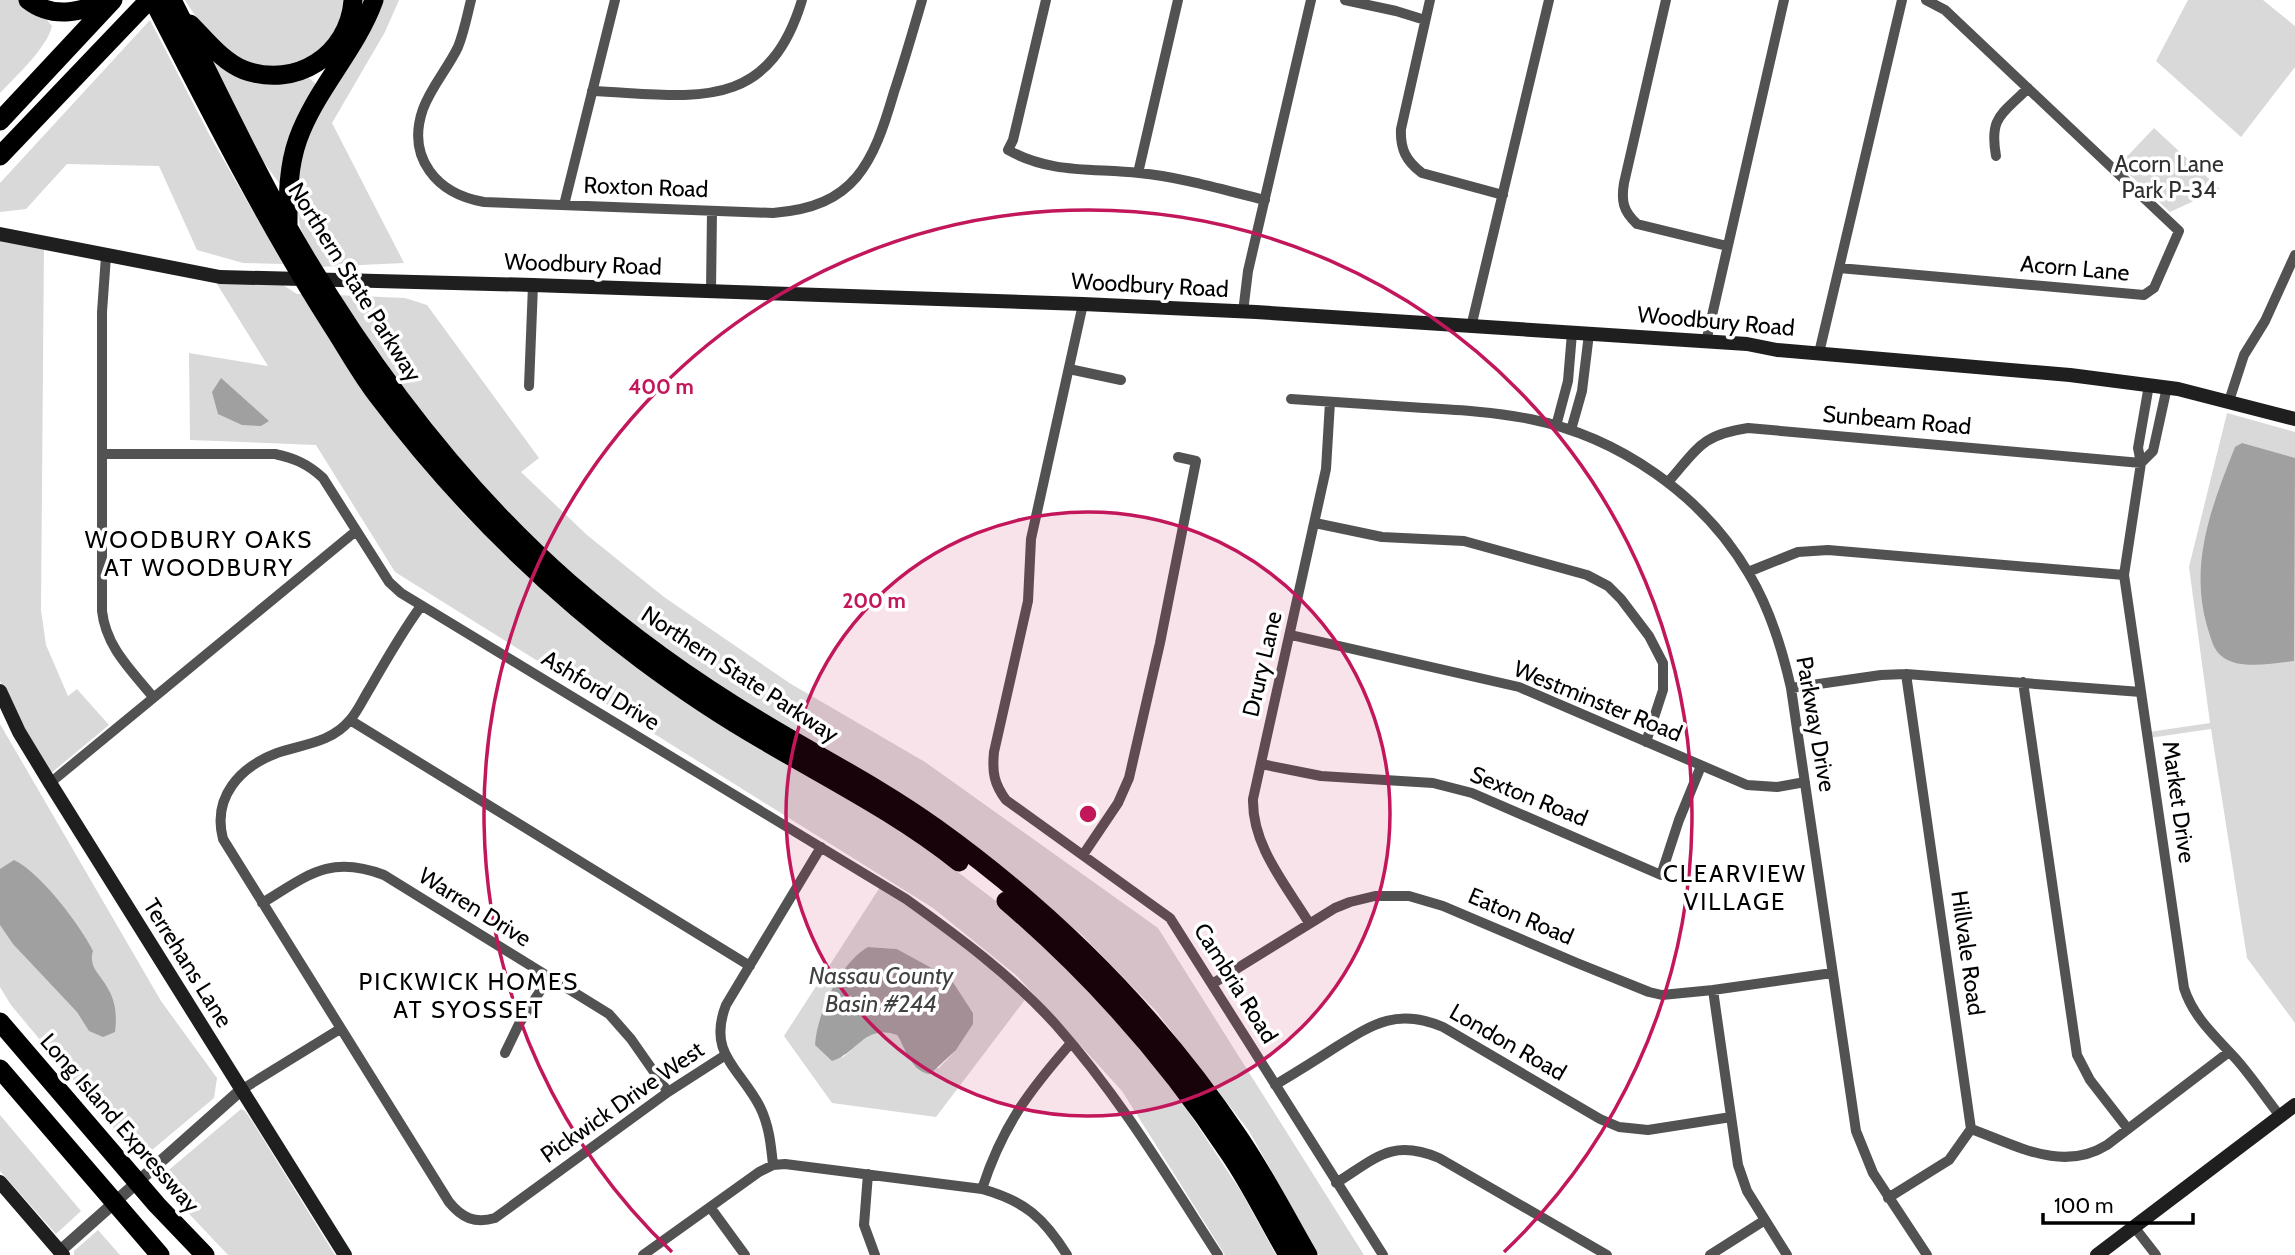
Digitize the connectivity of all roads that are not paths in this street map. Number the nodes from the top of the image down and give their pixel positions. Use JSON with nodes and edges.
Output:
{"nodes":[{"id":1,"x":28,"y":0,"type":"edge"},
{"id":2,"x":113,"y":0,"type":"edge"},
{"id":3,"x":353,"y":0,"type":"edge"},
{"id":4,"x":374,"y":0,"type":"edge"},
{"id":5,"x":471,"y":0,"type":"edge"},
{"id":6,"x":615,"y":0,"type":"edge"},
{"id":7,"x":802,"y":0,"type":"edge"},
{"id":8,"x":922,"y":0,"type":"edge"},
{"id":9,"x":1046,"y":0,"type":"edge"},
{"id":10,"x":1178,"y":0,"type":"edge"},
{"id":11,"x":1311,"y":0,"type":"edge"},
{"id":12,"x":1345,"y":0,"type":"edge"},
{"id":13,"x":1430,"y":0,"type":"edge"},
{"id":14,"x":1549,"y":0,"type":"edge"},
{"id":15,"x":1666,"y":0,"type":"edge"},
{"id":16,"x":1784,"y":0,"type":"edge"},
{"id":17,"x":1902,"y":0,"type":"edge"},
{"id":18,"x":1926,"y":0,"type":"edge"},
{"id":19,"x":146,"y":4,"type":"edge"},
{"id":20,"x":176,"y":6,"type":"edge"},
{"id":21,"x":1425,"y":20,"type":"junction"},
{"id":22,"x":2028,"y":88,"type":"junction"},
{"id":23,"x":592,"y":91,"type":"junction"},
{"id":24,"x":57,"y":96,"type":"junction"},
{"id":25,"x":0,"y":121,"type":"edge"},
{"id":26,"x":0,"y":156,"type":"edge"},
{"id":27,"x":1996,"y":156,"type":"dead end"},
{"id":28,"x":0,"y":164,"type":"edge"},
{"id":29,"x":1138,"y":173,"type":"junction"},
{"id":30,"x":1503,"y":195,"type":"junction"},
{"id":31,"x":1265,"y":200,"type":"junction"},
{"id":32,"x":564,"y":205,"type":"junction"},
{"id":33,"x":712,"y":211,"type":"junction"},
{"id":34,"x":288,"y":226,"type":"junction"},
{"id":35,"x":0,"y":234,"type":"edge"},
{"id":36,"x":1727,"y":246,"type":"junction"},
{"id":37,"x":2295,"y":255,"type":"edge"},
{"id":38,"x":106,"y":256,"type":"junction"},
{"id":39,"x":1839,"y":268,"type":"junction"},
{"id":40,"x":533,"y":285,"type":"junction"},
{"id":41,"x":711,"y":292,"type":"junction"},
{"id":42,"x":1083,"y":304,"type":"junction"},
{"id":43,"x":1243,"y":312,"type":"junction"},
{"id":44,"x":1471,"y":327,"type":"junction"},
{"id":45,"x":1572,"y":333,"type":"junction"},
{"id":46,"x":1589,"y":334,"type":"junction"},
{"id":47,"x":1706,"y":342,"type":"junction"},
{"id":48,"x":1819,"y":353,"type":"junction"},
{"id":49,"x":1069,"y":369,"type":"junction"},
{"id":50,"x":1121,"y":380,"type":"dead end"},
{"id":51,"x":2149,"y":385,"type":"junction"},
{"id":52,"x":529,"y":386,"type":"dead end"},
{"id":53,"x":2167,"y":387,"type":"junction"},
{"id":54,"x":1291,"y":399,"type":"dead end"},
{"id":55,"x":2229,"y":401,"type":"junction"},
{"id":56,"x":1330,"y":402,"type":"junction"},
{"id":57,"x":2295,"y":419,"type":"edge"},
{"id":58,"x":1556,"y":426,"type":"junction"},
{"id":59,"x":1570,"y":430,"type":"junction"},
{"id":60,"x":102,"y":454,"type":"junction"},
{"id":61,"x":1178,"y":457,"type":"dead end"},
{"id":62,"x":2141,"y":463,"type":"junction"},
{"id":63,"x":1668,"y":481,"type":"junction"},
{"id":64,"x":1315,"y":523,"type":"junction"},
{"id":65,"x":356,"y":531,"type":"junction"},
{"id":66,"x":1748,"y":572,"type":"junction"},
{"id":67,"x":2124,"y":575,"type":"junction"},
{"id":68,"x":421,"y":606,"type":"junction"},
{"id":69,"x":1291,"y":635,"type":"junction"},
{"id":70,"x":1906,"y":674,"type":"junction"},
{"id":71,"x":2023,"y":682,"type":"junction"},
{"id":72,"x":1791,"y":688,"type":"junction"},
{"id":73,"x":0,"y":691,"type":"edge"},
{"id":74,"x":2141,"y":692,"type":"junction"},
{"id":75,"x":153,"y":697,"type":"junction"},
{"id":76,"x":350,"y":720,"type":"junction"},
{"id":77,"x":1646,"y":742,"type":"junction"},
{"id":78,"x":1261,"y":764,"type":"junction"},
{"id":79,"x":1701,"y":766,"type":"junction"},
{"id":80,"x":1805,"y":782,"type":"junction"},
{"id":81,"x":50,"y":783,"type":"junction"},
{"id":82,"x":821,"y":847,"type":"junction"},
{"id":83,"x":1083,"y":855,"type":"junction"},
{"id":84,"x":262,"y":903,"type":"junction"},
{"id":85,"x":1309,"y":923,"type":"junction"},
{"id":86,"x":750,"y":966,"type":"junction"},
{"id":87,"x":1832,"y":973,"type":"junction"},
{"id":88,"x":549,"y":977,"type":"junction"},
{"id":89,"x":1212,"y":984,"type":"junction"},
{"id":90,"x":1713,"y":990,"type":"junction"},
{"id":91,"x":0,"y":1022,"type":"edge"},
{"id":92,"x":340,"y":1029,"type":"junction"},
{"id":93,"x":1071,"y":1044,"type":"junction"},
{"id":94,"x":2228,"y":1052,"type":"junction"},
{"id":95,"x":505,"y":1053,"type":"dead end"},
{"id":96,"x":724,"y":1056,"type":"junction"},
{"id":97,"x":0,"y":1071,"type":"edge"},
{"id":98,"x":1275,"y":1085,"type":"junction"},
{"id":99,"x":241,"y":1090,"type":"junction"},
{"id":100,"x":668,"y":1093,"type":"junction"},
{"id":101,"x":2295,"y":1105,"type":"edge"},
{"id":102,"x":2280,"y":1116,"type":"junction"},
{"id":103,"x":1731,"y":1117,"type":"junction"},
{"id":104,"x":1971,"y":1129,"type":"junction"},
{"id":105,"x":2128,"y":1129,"type":"junction"},
{"id":106,"x":773,"y":1165,"type":"junction"},
{"id":107,"x":868,"y":1174,"type":"junction"},
{"id":108,"x":0,"y":1182,"type":"edge"},
{"id":109,"x":1336,"y":1183,"type":"junction"},
{"id":110,"x":982,"y":1189,"type":"junction"},
{"id":111,"x":1888,"y":1198,"type":"junction"},
{"id":112,"x":710,"y":1207,"type":"junction"},
{"id":113,"x":1765,"y":1220,"type":"junction"},
{"id":114,"x":2135,"y":1228,"type":"junction"},
{"id":115,"x":62,"y":1253,"type":"edge"},
{"id":116,"x":160,"y":1255,"type":"edge"},
{"id":117,"x":205,"y":1255,"type":"edge"},
{"id":118,"x":345,"y":1255,"type":"edge"},
{"id":119,"x":643,"y":1255,"type":"edge"},
{"id":120,"x":745,"y":1255,"type":"edge"},
{"id":121,"x":875,"y":1255,"type":"edge"},
{"id":122,"x":1067,"y":1255,"type":"edge"},
{"id":123,"x":1218,"y":1255,"type":"edge"},
{"id":124,"x":1288,"y":1255,"type":"edge"},
{"id":125,"x":1308,"y":1255,"type":"edge"},
{"id":126,"x":1383,"y":1255,"type":"edge"},
{"id":127,"x":1607,"y":1255,"type":"edge"},
{"id":128,"x":1710,"y":1255,"type":"edge"},
{"id":129,"x":1787,"y":1255,"type":"edge"},
{"id":130,"x":1927,"y":1255,"type":"edge"},
{"id":131,"x":2097,"y":1255,"type":"edge"},
{"id":132,"x":2156,"y":1255,"type":"edge"}],
"edges":[{"from":1,"to":2,"type":"highway"},
{"from":2,"to":25,"type":"highway"},
{"from":3,"to":20,"type":"highway"},
{"from":4,"to":34,"type":"highway"},
{"from":5,"to":32,"type":"street","name":"Roxton Road"},
{"from":6,"to":23,"type":"street"},
{"from":7,"to":23,"type":"street"},
{"from":8,"to":33,"type":"street","name":"Roxton Road"},
{"from":9,"to":29,"type":"street"},
{"from":10,"to":29,"type":"street"},
{"from":11,"to":31,"type":"street"},
{"from":12,"to":21,"type":"street"},
{"from":13,"to":21,"type":"street"},
{"from":14,"to":30,"type":"street"},
{"from":15,"to":36,"type":"street"},
{"from":16,"to":36,"type":"street"},
{"from":17,"to":39,"type":"street"},
{"from":18,"to":22,"type":"street","name":"Acorn Lane"},
{"from":19,"to":24,"type":"highway"},
{"from":19,"to":124,"type":"highway","name":"Northern State Parkway"},
{"from":20,"to":34,"type":"highway","name":"Northern State Parkway"},
{"from":21,"to":30,"type":"street"},
{"from":22,"to":27,"type":"street"},
{"from":22,"to":39,"type":"street","name":"Acorn Lane"},
{"from":23,"to":32,"type":"street"},
{"from":24,"to":26,"type":"highway"},
{"from":24,"to":28,"type":"highway"},
{"from":29,"to":31,"type":"street"},
{"from":30,"to":44,"type":"street"},
{"from":31,"to":43,"type":"street"},
{"from":32,"to":33,"type":"street","name":"Roxton Road"},
{"from":33,"to":41,"type":"street"},
{"from":34,"to":125,"type":"highway","name":"Northern State Parkway"},
{"from":35,"to":38,"type":"main road","name":"Woodbury Road"},
{"from":36,"to":47,"type":"street"},
{"from":37,"to":55,"type":"street"},
{"from":38,"to":40,"type":"main road","name":"Woodbury Road"},
{"from":38,"to":60,"type":"street"},
{"from":39,"to":48,"type":"street"},
{"from":40,"to":41,"type":"main road","name":"Woodbury Road"},
{"from":40,"to":52,"type":"street"},
{"from":41,"to":42,"type":"main road","name":"Woodbury Road"},
{"from":42,"to":43,"type":"main road","name":"Woodbury Road"},
{"from":42,"to":49,"type":"street"},
{"from":43,"to":44,"type":"main road","name":"Woodbury Road"},
{"from":44,"to":45,"type":"main road","name":"Woodbury Road"},
{"from":45,"to":46,"type":"main road","name":"Woodbury Road"},
{"from":45,"to":58,"type":"street"},
{"from":46,"to":47,"type":"main road","name":"Woodbury Road"},
{"from":46,"to":59,"type":"street"},
{"from":47,"to":48,"type":"main road","name":"Woodbury Road"},
{"from":48,"to":51,"type":"main road","name":"Woodbury Road"},
{"from":49,"to":50,"type":"street"},
{"from":49,"to":83,"type":"street","name":"Cambria Road"},
{"from":51,"to":53,"type":"main road","name":"Woodbury Road"},
{"from":51,"to":62,"type":"street","name":"Market Drive"},
{"from":53,"to":55,"type":"main road","name":"Woodbury Road"},
{"from":53,"to":62,"type":"street","name":"Market Drive"},
{"from":54,"to":56,"type":"street","name":"Parkway Drive"},
{"from":55,"to":57,"type":"main road","name":"Woodbury Road"},
{"from":56,"to":58,"type":"street","name":"Parkway Drive"},
{"from":56,"to":64,"type":"street","name":"Drury Lane"},
{"from":58,"to":59,"type":"street","name":"Parkway Drive"},
{"from":59,"to":63,"type":"street","name":"Parkway Drive"},
{"from":60,"to":65,"type":"street","name":"Ashford Drive"},
{"from":60,"to":75,"type":"street"},
{"from":61,"to":83,"type":"street"},
{"from":62,"to":63,"type":"street","name":"Sunbeam Road"},
{"from":62,"to":67,"type":"street","name":"Market Drive"},
{"from":63,"to":66,"type":"street","name":"Parkway Drive"},
{"from":64,"to":69,"type":"street","name":"Drury Lane"},
{"from":64,"to":77,"type":"street"},
{"from":65,"to":68,"type":"street","name":"Ashford Drive"},
{"from":65,"to":75,"type":"street"},
{"from":66,"to":67,"type":"street"},
{"from":66,"to":72,"type":"street","name":"Parkway Drive"},
{"from":67,"to":74,"type":"street","name":"Market Drive"},
{"from":68,"to":76,"type":"street"},
{"from":68,"to":82,"type":"street","name":"Ashford Drive"},
{"from":69,"to":77,"type":"street","name":"Westminster Road"},
{"from":69,"to":78,"type":"street","name":"Drury Lane"},
{"from":70,"to":71,"type":"street"},
{"from":70,"to":72,"type":"street"},
{"from":70,"to":104,"type":"street","name":"Hillvale Road"},
{"from":71,"to":74,"type":"street"},
{"from":71,"to":105,"type":"street"},
{"from":72,"to":80,"type":"street","name":"Parkway Drive"},
{"from":73,"to":81,"type":"main road","name":"Terrehans Lane"},
{"from":74,"to":94,"type":"street","name":"Market Drive"},
{"from":75,"to":81,"type":"street"},
{"from":76,"to":84,"type":"street"},
{"from":76,"to":86,"type":"street"},
{"from":77,"to":79,"type":"street","name":"Westminster Road"},
{"from":78,"to":79,"type":"street","name":"Sexton Road"},
{"from":78,"to":85,"type":"street","name":"Drury Lane"},
{"from":79,"to":80,"type":"street","name":"Westminster Road"},
{"from":80,"to":87,"type":"street","name":"Parkway Drive"},
{"from":81,"to":99,"type":"main road","name":"Terrehans Lane"},
{"from":82,"to":86,"type":"street","name":"Pickwick Drive West"},
{"from":82,"to":93,"type":"street","name":"Ashford Drive"},
{"from":83,"to":89,"type":"street","name":"Cambria Road"},
{"from":84,"to":88,"type":"street","name":"Warren Drive"},
{"from":84,"to":92,"type":"street"},
{"from":85,"to":89,"type":"street","name":"Eaton Road"},
{"from":85,"to":90,"type":"street","name":"Eaton Road"},
{"from":86,"to":96,"type":"street","name":"Pickwick Drive West"},
{"from":87,"to":90,"type":"street","name":"Eaton Road"},
{"from":87,"to":111,"type":"street","name":"Parkway Drive"},
{"from":88,"to":95,"type":"street"},
{"from":88,"to":100,"type":"street","name":"Warren Drive"},
{"from":89,"to":98,"type":"street","name":"Cambria Road"},
{"from":90,"to":103,"type":"street"},
{"from":91,"to":117,"type":"highway","name":"Long Island Expressway"},
{"from":92,"to":99,"type":"street"},
{"from":92,"to":100,"type":"street","name":"Pickwick Drive West"},
{"from":93,"to":110,"type":"street"},
{"from":93,"to":123,"type":"street","name":"Ashford Drive"},
{"from":94,"to":102,"type":"street","name":"Market Drive"},
{"from":94,"to":105,"type":"street"},
{"from":96,"to":100,"type":"street","name":"Pickwick Drive West"},
{"from":96,"to":106,"type":"street"},
{"from":97,"to":116,"type":"highway"},
{"from":98,"to":103,"type":"street","name":"London Road"},
{"from":98,"to":109,"type":"street","name":"Cambria Road"},
{"from":99,"to":115,"type":"street"},
{"from":99,"to":118,"type":"main road","name":"Terrehans Lane"},
{"from":101,"to":102,"type":"main road"},
{"from":102,"to":114,"type":"main road"},
{"from":103,"to":113,"type":"street"},
{"from":104,"to":105,"type":"street"},
{"from":104,"to":111,"type":"street"},
{"from":106,"to":107,"type":"street"},
{"from":106,"to":112,"type":"street"},
{"from":107,"to":110,"type":"street"},
{"from":107,"to":121,"type":"street"},
{"from":108,"to":115,"type":"main road"},
{"from":109,"to":126,"type":"street","name":"Cambria Road"},
{"from":109,"to":127,"type":"street"},
{"from":110,"to":122,"type":"street"},
{"from":111,"to":130,"type":"street","name":"Parkway Drive"},
{"from":112,"to":119,"type":"street"},
{"from":112,"to":120,"type":"street"},
{"from":113,"to":128,"type":"street"},
{"from":113,"to":129,"type":"street"},
{"from":114,"to":131,"type":"main road"},
{"from":114,"to":132,"type":"street"}]}
